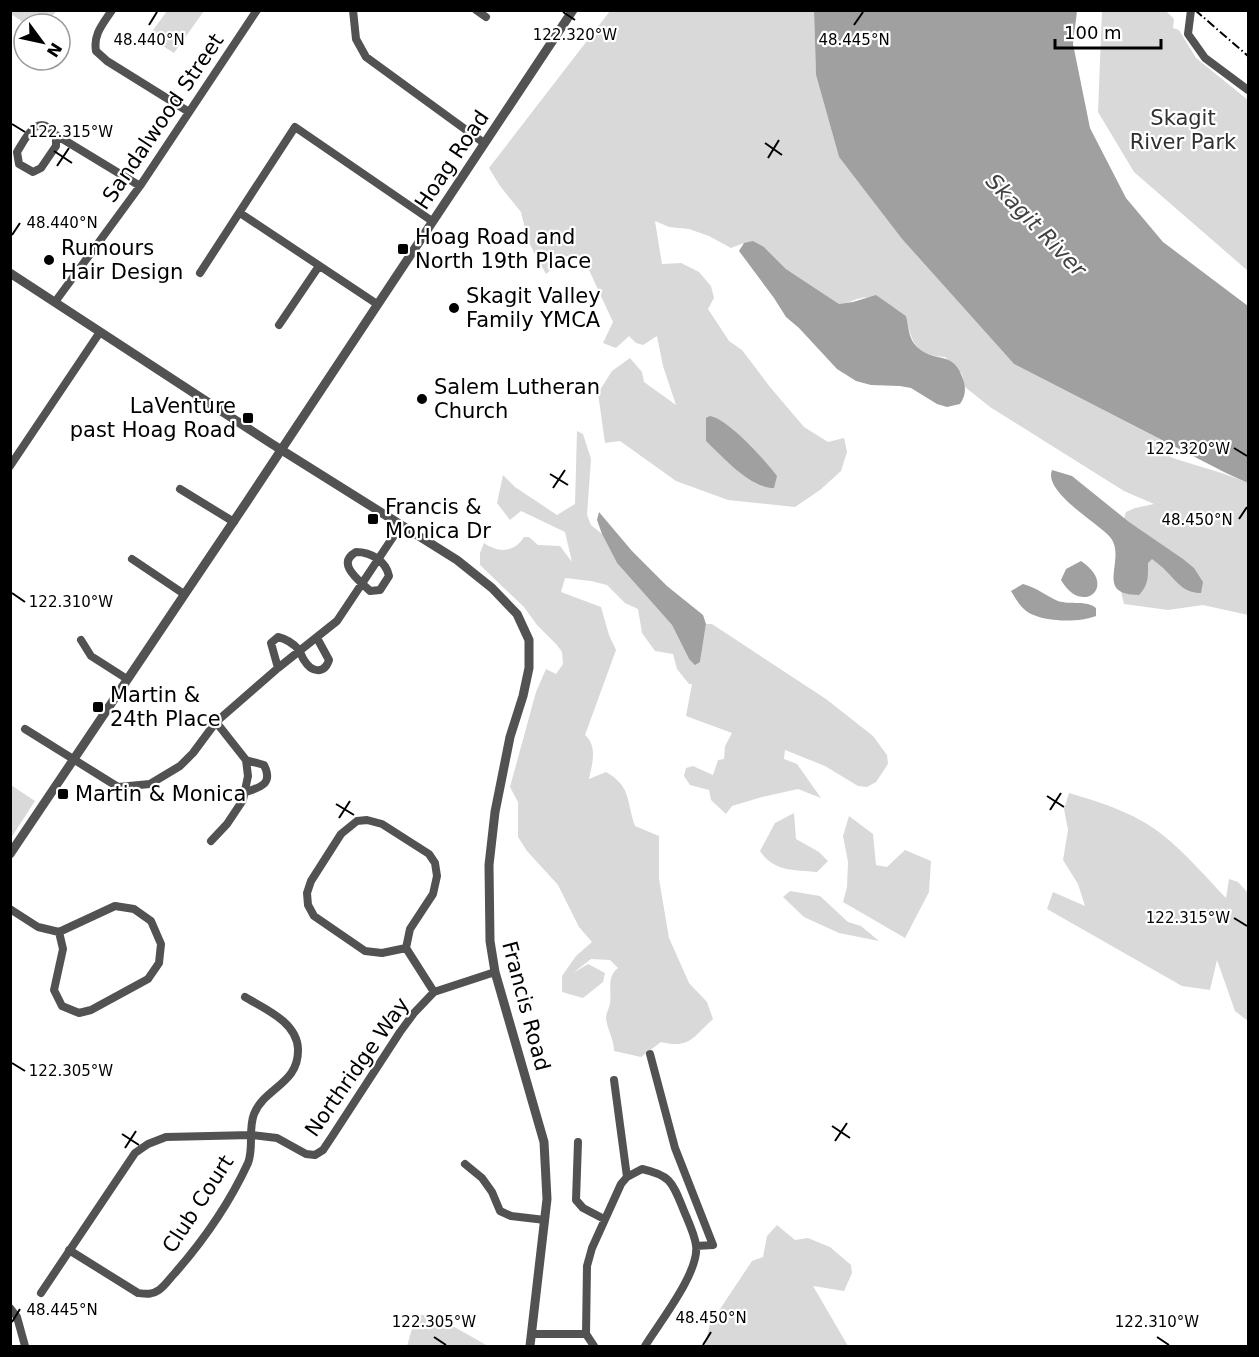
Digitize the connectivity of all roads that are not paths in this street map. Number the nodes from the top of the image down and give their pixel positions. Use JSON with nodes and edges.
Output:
{"nodes":[{"id":1,"x":112,"y":10,"type":"edge"},
{"id":2,"x":257,"y":10,"type":"edge"},
{"id":3,"x":353,"y":10,"type":"edge"},
{"id":4,"x":476,"y":10,"type":"edge"},
{"id":5,"x":573,"y":10,"type":"edge"},
{"id":6,"x":1191,"y":10,"type":"edge"},
{"id":7,"x":486,"y":17,"type":"dead end"},
{"id":8,"x":1248,"y":90,"type":"edge"},
{"id":9,"x":189,"y":112,"type":"junction"},
{"id":10,"x":56,"y":135,"type":"junction"},
{"id":11,"x":484,"y":143,"type":"junction"},
{"id":12,"x":140,"y":186,"type":"junction"},
{"id":13,"x":240,"y":213,"type":"junction"},
{"id":14,"x":432,"y":222,"type":"junction"},
{"id":15,"x":319,"y":266,"type":"junction"},
{"id":16,"x":10,"y":273,"type":"edge"},
{"id":17,"x":200,"y":273,"type":"dead end"},
{"id":18,"x":55,"y":302,"type":"junction"},
{"id":19,"x":377,"y":304,"type":"junction"},
{"id":20,"x":279,"y":325,"type":"dead end"},
{"id":21,"x":100,"y":332,"type":"junction"},
{"id":22,"x":281,"y":449,"type":"junction"},
{"id":23,"x":10,"y":466,"type":"edge"},
{"id":24,"x":180,"y":489,"type":"dead end"},
{"id":25,"x":234,"y":522,"type":"junction"},
{"id":26,"x":401,"y":525,"type":"junction"},
{"id":27,"x":132,"y":559,"type":"dead end"},
{"id":28,"x":379,"y":559,"type":"junction"},
{"id":29,"x":363,"y":584,"type":"junction"},
{"id":30,"x":184,"y":594,"type":"junction"},
{"id":31,"x":317,"y":638,"type":"junction"},
{"id":32,"x":81,"y":640,"type":"dead end"},
{"id":33,"x":300,"y":651,"type":"junction"},
{"id":34,"x":278,"y":668,"type":"junction"},
{"id":35,"x":127,"y":679,"type":"junction"},
{"id":36,"x":216,"y":722,"type":"junction"},
{"id":37,"x":25,"y":729,"type":"dead end"},
{"id":38,"x":246,"y":760,"type":"junction"},
{"id":39,"x":73,"y":761,"type":"junction"},
{"id":40,"x":246,"y":792,"type":"junction"},
{"id":41,"x":211,"y":841,"type":"dead end"},
{"id":42,"x":10,"y":854,"type":"edge"},
{"id":43,"x":10,"y":909,"type":"edge"},
{"id":44,"x":59,"y":932,"type":"junction"},
{"id":45,"x":406,"y":948,"type":"junction"},
{"id":46,"x":495,"y":972,"type":"junction"},
{"id":47,"x":434,"y":992,"type":"junction"},
{"id":48,"x":245,"y":997,"type":"dead end"},
{"id":49,"x":650,"y":1054,"type":"dead end"},
{"id":50,"x":614,"y":1080,"type":"dead end"},
{"id":51,"x":252,"y":1135,"type":"junction"},
{"id":52,"x":578,"y":1142,"type":"dead end"},
{"id":53,"x":465,"y":1164,"type":"dead end"},
{"id":54,"x":627,"y":1177,"type":"junction"},
{"id":55,"x":604,"y":1219,"type":"junction"},
{"id":56,"x":545,"y":1220,"type":"junction"},
{"id":57,"x":696,"y":1246,"type":"junction"},
{"id":58,"x":69,"y":1250,"type":"junction"},
{"id":59,"x":41,"y":1293,"type":"dead end"},
{"id":60,"x":10,"y":1308,"type":"edge"},
{"id":61,"x":532,"y":1334,"type":"junction"},
{"id":62,"x":586,"y":1334,"type":"junction"},
{"id":63,"x":25,"y":1347,"type":"edge"},
{"id":64,"x":530,"y":1347,"type":"edge"},
{"id":65,"x":594,"y":1347,"type":"edge"},
{"id":66,"x":645,"y":1347,"type":"edge"}],
"edges":[{"from":1,"to":9,"type":"street"},
{"from":2,"to":9,"type":"street","name":"Sandalwood Street"},
{"from":3,"to":11,"type":"street"},
{"from":4,"to":7,"type":"street"},
{"from":5,"to":11,"type":"street","name":"Hoag Road"},
{"from":6,"to":8,"type":"street"},
{"from":9,"to":12,"type":"street","name":"Sandalwood Street"},
{"from":10,"to":10,"type":"street"},
{"from":10,"to":12,"type":"street"},
{"from":11,"to":14,"type":"street","name":"Hoag Road"},
{"from":12,"to":18,"type":"street","name":"Sandalwood Street"},
{"from":13,"to":14,"type":"street"},
{"from":13,"to":15,"type":"street"},
{"from":13,"to":17,"type":"street"},
{"from":14,"to":19,"type":"street","name":"Hoag Road"},
{"from":15,"to":19,"type":"street"},
{"from":15,"to":20,"type":"street"},
{"from":16,"to":18,"type":"street"},
{"from":18,"to":21,"type":"street"},
{"from":19,"to":22,"type":"street","name":"Hoag Road"},
{"from":21,"to":22,"type":"street"},
{"from":21,"to":23,"type":"street"},
{"from":22,"to":25,"type":"street","name":"Hoag Road"},
{"from":22,"to":26,"type":"street"},
{"from":24,"to":25,"type":"street"},
{"from":25,"to":30,"type":"street","name":"Hoag Road"},
{"from":26,"to":28,"type":"street"},
{"from":26,"to":46,"type":"street","name":"Francis Road"},
{"from":27,"to":30,"type":"street"},
{"from":28,"to":29,"type":"street"},
{"from":28,"to":29,"type":"street"},
{"from":28,"to":29,"type":"street"},
{"from":29,"to":31,"type":"street"},
{"from":30,"to":35,"type":"street","name":"Hoag Road"},
{"from":31,"to":33,"type":"street"},
{"from":31,"to":33,"type":"street"},
{"from":32,"to":35,"type":"street"},
{"from":33,"to":34,"type":"street"},
{"from":33,"to":34,"type":"street"},
{"from":34,"to":36,"type":"street"},
{"from":35,"to":39,"type":"street","name":"Hoag Road"},
{"from":36,"to":38,"type":"street"},
{"from":36,"to":39,"type":"street"},
{"from":37,"to":39,"type":"street"},
{"from":38,"to":40,"type":"street"},
{"from":38,"to":40,"type":"street"},
{"from":39,"to":42,"type":"street","name":"Hoag Road"},
{"from":40,"to":41,"type":"street"},
{"from":43,"to":44,"type":"street"},
{"from":44,"to":44,"type":"street"},
{"from":45,"to":45,"type":"street"},
{"from":45,"to":47,"type":"street"},
{"from":46,"to":47,"type":"street","name":"Northridge Way"},
{"from":46,"to":56,"type":"street","name":"Francis Road"},
{"from":47,"to":51,"type":"street","name":"Northridge Way"},
{"from":48,"to":51,"type":"street","name":"Club Court"},
{"from":49,"to":57,"type":"street"},
{"from":50,"to":54,"type":"street"},
{"from":51,"to":58,"type":"street"},
{"from":51,"to":58,"type":"street","name":"Club Court"},
{"from":52,"to":55,"type":"street"},
{"from":53,"to":56,"type":"street"},
{"from":54,"to":55,"type":"street"},
{"from":54,"to":57,"type":"street"},
{"from":55,"to":62,"type":"street"},
{"from":56,"to":61,"type":"street","name":"Francis Road"},
{"from":57,"to":66,"type":"street"},
{"from":58,"to":59,"type":"street"},
{"from":60,"to":63,"type":"street"},
{"from":61,"to":62,"type":"street"},
{"from":61,"to":64,"type":"street","name":"Francis Road"},
{"from":62,"to":65,"type":"street"}]}
